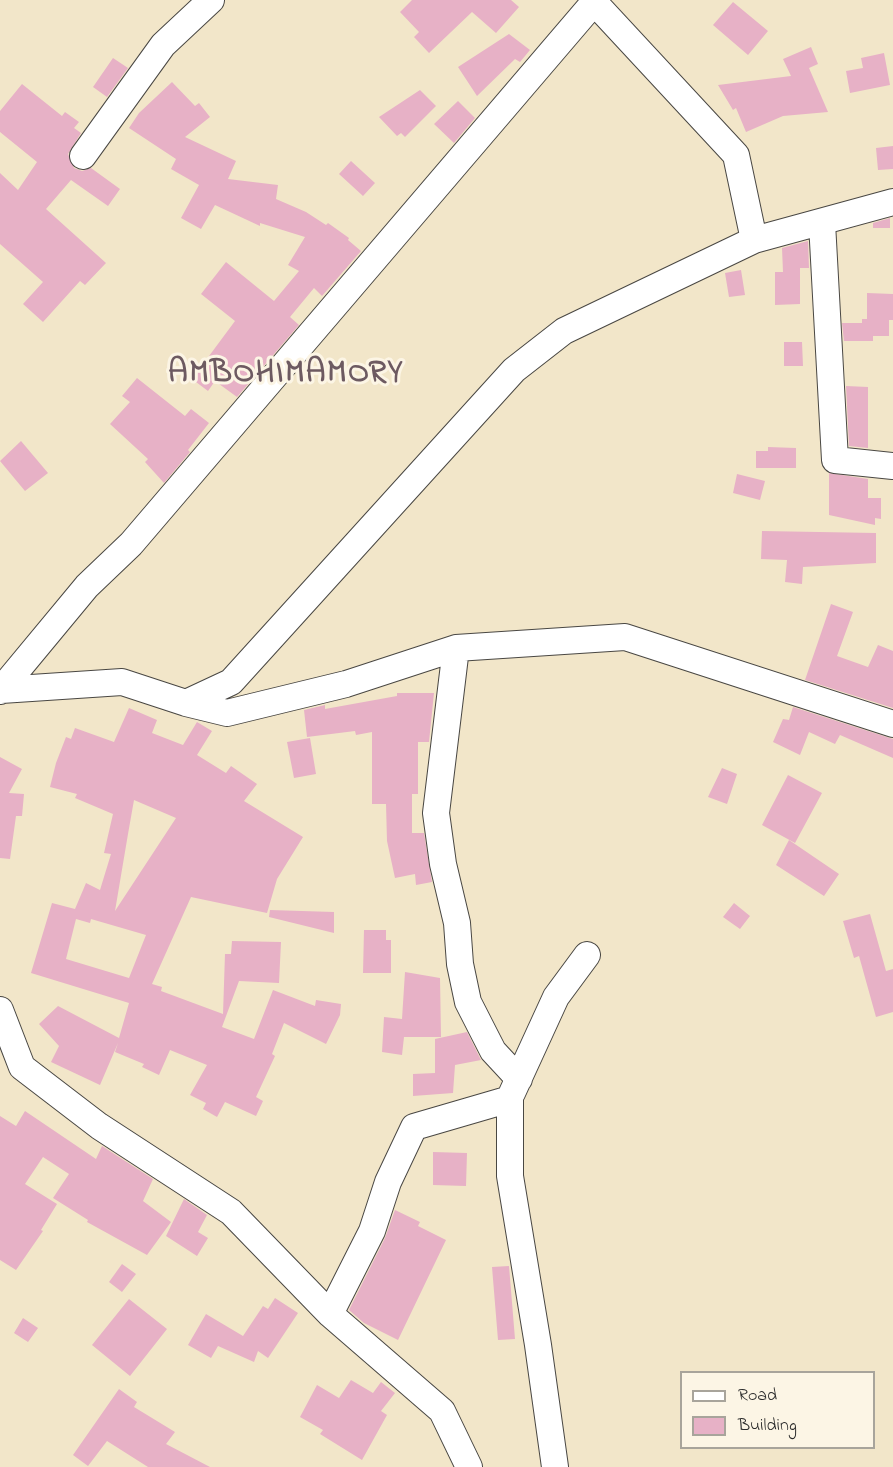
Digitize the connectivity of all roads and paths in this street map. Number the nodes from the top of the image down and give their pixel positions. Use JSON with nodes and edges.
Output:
{"nodes":[{"id":1,"x":211,"y":0,"type":"edge"},
{"id":2,"x":595,"y":1,"type":"edge"},
{"id":3,"x":83,"y":156,"type":"dead end"},
{"id":4,"x":893,"y":202,"type":"edge"},
{"id":5,"x":822,"y":223,"type":"junction"},
{"id":6,"x":754,"y":240,"type":"junction"},
{"id":7,"x":893,"y":466,"type":"edge"},
{"id":8,"x":456,"y":648,"type":"junction"},
{"id":9,"x":0,"y":691,"type":"edge"},
{"id":10,"x":186,"y":703,"type":"junction"},
{"id":11,"x":893,"y":724,"type":"edge"},
{"id":12,"x":587,"y":955,"type":"dead end"},
{"id":13,"x":0,"y":1010,"type":"edge"},
{"id":14,"x":514,"y":1089,"type":"junction"},
{"id":15,"x":330,"y":1314,"type":"junction"},
{"id":16,"x":469,"y":1467,"type":"edge"},
{"id":17,"x":555,"y":1467,"type":"edge"}],
"edges":[{"from":1,"to":3,"type":"street"},
{"from":2,"to":6,"type":"street"},
{"from":2,"to":9,"type":"street"},
{"from":4,"to":5,"type":"street"},
{"from":5,"to":6,"type":"street"},
{"from":5,"to":7,"type":"street"},
{"from":6,"to":10,"type":"street"},
{"from":8,"to":10,"type":"street"},
{"from":8,"to":11,"type":"street"},
{"from":8,"to":14,"type":"street"},
{"from":9,"to":10,"type":"street"},
{"from":12,"to":14,"type":"street"},
{"from":13,"to":15,"type":"street"},
{"from":14,"to":15,"type":"street"},
{"from":14,"to":17,"type":"street"},
{"from":15,"to":16,"type":"street"}]}
